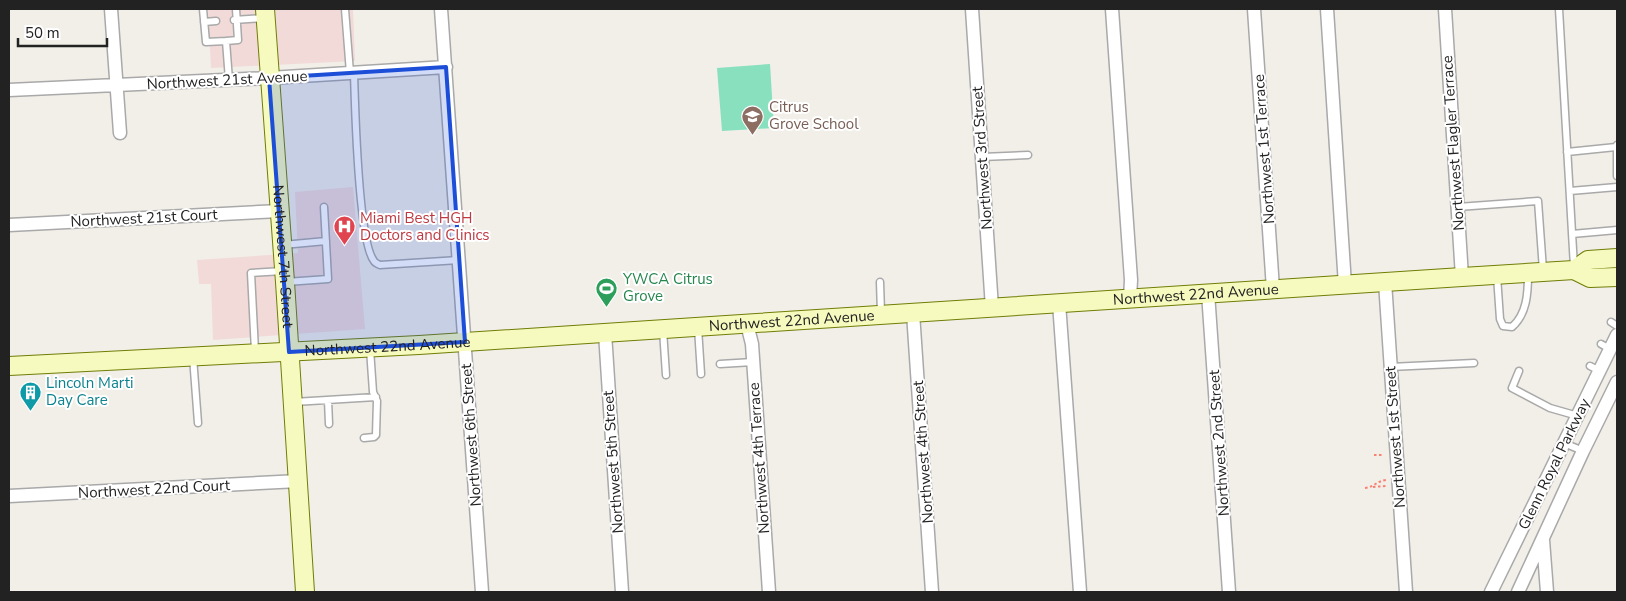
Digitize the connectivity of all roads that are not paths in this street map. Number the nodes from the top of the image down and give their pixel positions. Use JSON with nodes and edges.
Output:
{"nodes":[{"id":1,"x":110,"y":9,"type":"edge"},
{"id":2,"x":203,"y":9,"type":"edge"},
{"id":3,"x":236,"y":9,"type":"edge"},
{"id":4,"x":345,"y":9,"type":"edge"},
{"id":5,"x":441,"y":9,"type":"edge"},
{"id":6,"x":972,"y":9,"type":"edge"},
{"id":7,"x":1112,"y":9,"type":"edge"},
{"id":8,"x":1254,"y":9,"type":"edge"},
{"id":9,"x":1327,"y":9,"type":"edge"},
{"id":10,"x":1445,"y":9,"type":"edge"},
{"id":11,"x":1559,"y":9,"type":"edge"},
{"id":12,"x":265,"y":13,"type":"edge"},
{"id":13,"x":235,"y":20,"type":"junction"},
{"id":14,"x":204,"y":22,"type":"junction"},
{"id":15,"x":216,"y":22,"type":"dead end"},
{"id":16,"x":226,"y":41,"type":"junction"},
{"id":17,"x":446,"y":67,"type":"junction"},
{"id":18,"x":352,"y":73,"type":"junction"},
{"id":19,"x":269,"y":78,"type":"junction"},
{"id":20,"x":229,"y":80,"type":"junction"},
{"id":21,"x":116,"y":86,"type":"junction"},
{"id":22,"x":9,"y":90,"type":"edge"},
{"id":23,"x":120,"y":133,"type":"dead end"},
{"id":24,"x":1617,"y":146,"type":"edge"},
{"id":25,"x":1568,"y":152,"type":"junction"},
{"id":26,"x":1028,"y":155,"type":"dead end"},
{"id":27,"x":982,"y":157,"type":"junction"},
{"id":28,"x":1617,"y":176,"type":"edge"},
{"id":29,"x":1617,"y":187,"type":"edge"},
{"id":30,"x":1570,"y":191,"type":"junction"},
{"id":31,"x":324,"y":206,"type":"dead end"},
{"id":32,"x":1457,"y":207,"type":"junction"},
{"id":33,"x":280,"y":212,"type":"junction"},
{"id":34,"x":9,"y":225,"type":"edge"},
{"id":35,"x":1617,"y":230,"type":"edge"},
{"id":36,"x":1572,"y":234,"type":"junction"},
{"id":37,"x":326,"y":241,"type":"junction"},
{"id":38,"x":282,"y":245,"type":"junction"},
{"id":39,"x":1617,"y":258,"type":"edge"},
{"id":40,"x":459,"y":260,"type":"junction"},
{"id":41,"x":1574,"y":270,"type":"junction"},
{"id":42,"x":1536,"y":272,"type":"junction"},
{"id":43,"x":1496,"y":275,"type":"junction"},
{"id":44,"x":284,"y":276,"type":"junction"},
{"id":45,"x":1462,"y":277,"type":"junction"},
{"id":46,"x":1617,"y":277,"type":"edge"},
{"id":47,"x":880,"y":282,"type":"dead end"},
{"id":48,"x":1385,"y":282,"type":"junction"},
{"id":49,"x":1345,"y":284,"type":"junction"},
{"id":50,"x":1273,"y":289,"type":"junction"},
{"id":51,"x":1208,"y":293,"type":"junction"},
{"id":52,"x":1130,"y":298,"type":"junction"},
{"id":53,"x":1059,"y":303,"type":"junction"},
{"id":54,"x":992,"y":308,"type":"junction"},
{"id":55,"x":912,"y":313,"type":"junction"},
{"id":56,"x":881,"y":315,"type":"junction"},
{"id":57,"x":747,"y":324,"type":"junction"},
{"id":58,"x":698,"y":327,"type":"junction"},
{"id":59,"x":663,"y":329,"type":"junction"},
{"id":60,"x":605,"y":332,"type":"junction"},
{"id":61,"x":465,"y":342,"type":"junction"},
{"id":62,"x":1612,"y":342,"type":"edge"},
{"id":63,"x":370,"y":348,"type":"junction"},
{"id":64,"x":289,"y":352,"type":"junction"},
{"id":65,"x":256,"y":354,"type":"junction"},
{"id":66,"x":193,"y":357,"type":"junction"},
{"id":67,"x":753,"y":362,"type":"junction"},
{"id":68,"x":1474,"y":363,"type":"dead end"},
{"id":69,"x":720,"y":364,"type":"dead end"},
{"id":70,"x":9,"y":366,"type":"edge"},
{"id":71,"x":1390,"y":368,"type":"junction"},
{"id":72,"x":1519,"y":371,"type":"dead end"},
{"id":73,"x":701,"y":374,"type":"dead end"},
{"id":74,"x":666,"y":375,"type":"dead end"},
{"id":75,"x":1617,"y":382,"type":"edge"},
{"id":76,"x":376,"y":397,"type":"junction"},
{"id":77,"x":328,"y":400,"type":"junction"},
{"id":78,"x":292,"y":403,"type":"junction"},
{"id":79,"x":1578,"y":416,"type":"junction"},
{"id":80,"x":198,"y":423,"type":"dead end"},
{"id":81,"x":329,"y":424,"type":"dead end"},
{"id":82,"x":364,"y":438,"type":"dead end"},
{"id":83,"x":1564,"y":443,"type":"junction"},
{"id":84,"x":1583,"y":451,"type":"junction"},
{"id":85,"x":299,"y":481,"type":"junction"},
{"id":86,"x":9,"y":496,"type":"edge"},
{"id":87,"x":1543,"y":537,"type":"junction"},
{"id":88,"x":305,"y":592,"type":"edge"},
{"id":89,"x":482,"y":592,"type":"edge"},
{"id":90,"x":622,"y":592,"type":"edge"},
{"id":91,"x":769,"y":592,"type":"edge"},
{"id":92,"x":932,"y":592,"type":"edge"},
{"id":93,"x":1080,"y":592,"type":"edge"},
{"id":94,"x":1229,"y":592,"type":"edge"},
{"id":95,"x":1406,"y":592,"type":"edge"},
{"id":96,"x":1491,"y":592,"type":"edge"},
{"id":97,"x":1518,"y":592,"type":"edge"},
{"id":98,"x":1547,"y":592,"type":"edge"}],
"edges":[{"from":1,"to":21,"type":"street"},
{"from":2,"to":14,"type":"lane"},
{"from":3,"to":13,"type":"lane"},
{"from":4,"to":18,"type":"lane"},
{"from":5,"to":17,"type":"street","name":"Northwest 6th Street"},
{"from":6,"to":27,"type":"street","name":"Northwest 3rd Street"},
{"from":7,"to":52,"type":"street"},
{"from":8,"to":50,"type":"street","name":"Northwest 1st Terrace"},
{"from":9,"to":49,"type":"street"},
{"from":10,"to":32,"type":"street","name":"Northwest Flagler Terrace"},
{"from":11,"to":25,"type":"lane"},
{"from":12,"to":13,"type":"lane"},
{"from":12,"to":19,"type":"main road","name":"Northwest 7th Street"},
{"from":13,"to":16,"type":"lane"},
{"from":14,"to":15,"type":"lane"},
{"from":14,"to":16,"type":"lane"},
{"from":16,"to":20,"type":"lane"},
{"from":17,"to":18,"type":"street","name":"Northwest 21st Avenue"},
{"from":17,"to":40,"type":"street","name":"Northwest 6th Street"},
{"from":18,"to":19,"type":"street","name":"Northwest 21st Avenue"},
{"from":18,"to":40,"type":"lane"},
{"from":19,"to":20,"type":"street","name":"Northwest 21st Avenue"},
{"from":19,"to":33,"type":"main road","name":"Northwest 7th Street"},
{"from":20,"to":21,"type":"street","name":"Northwest 21st Avenue"},
{"from":21,"to":22,"type":"street","name":"Northwest 21st Avenue"},
{"from":21,"to":23,"type":"street"},
{"from":24,"to":25,"type":"lane"},
{"from":24,"to":28,"type":"lane"},
{"from":25,"to":30,"type":"lane"},
{"from":26,"to":27,"type":"lane"},
{"from":27,"to":54,"type":"street","name":"Northwest 3rd Street"},
{"from":29,"to":30,"type":"lane"},
{"from":30,"to":36,"type":"lane"},
{"from":31,"to":37,"type":"lane"},
{"from":32,"to":42,"type":"lane"},
{"from":32,"to":45,"type":"street","name":"Northwest Flagler Terrace"},
{"from":33,"to":34,"type":"street","name":"Northwest 21st Court"},
{"from":33,"to":38,"type":"main road","name":"Northwest 7th Street"},
{"from":35,"to":36,"type":"lane"},
{"from":36,"to":41,"type":"lane"},
{"from":37,"to":38,"type":"lane"},
{"from":37,"to":44,"type":"lane"},
{"from":38,"to":44,"type":"main road","name":"Northwest 7th Street"},
{"from":39,"to":41,"type":"main road","name":"Northwest 22nd Avenue"},
{"from":40,"to":61,"type":"street","name":"Northwest 6th Street"},
{"from":41,"to":42,"type":"main road","name":"Northwest 22nd Avenue"},
{"from":41,"to":46,"type":"main road","name":"Northwest 22nd Avenue"},
{"from":42,"to":43,"type":"main road","name":"Northwest 22nd Avenue"},
{"from":42,"to":43,"type":"lane"},
{"from":43,"to":45,"type":"main road","name":"Northwest 22nd Avenue"},
{"from":44,"to":64,"type":"main road","name":"Northwest 7th Street"},
{"from":44,"to":65,"type":"lane"},
{"from":45,"to":48,"type":"main road","name":"Northwest 22nd Avenue"},
{"from":47,"to":56,"type":"lane"},
{"from":48,"to":49,"type":"main road","name":"Northwest 22nd Avenue"},
{"from":48,"to":71,"type":"street","name":"Northwest 1st Street"},
{"from":49,"to":50,"type":"main road","name":"Northwest 22nd Avenue"},
{"from":50,"to":51,"type":"main road","name":"Northwest 22nd Avenue"},
{"from":51,"to":52,"type":"main road","name":"Northwest 22nd Avenue"},
{"from":51,"to":94,"type":"street","name":"Northwest 2nd Street"},
{"from":52,"to":53,"type":"main road","name":"Northwest 22nd Avenue"},
{"from":53,"to":54,"type":"main road","name":"Northwest 22nd Avenue"},
{"from":53,"to":93,"type":"street"},
{"from":54,"to":55,"type":"main road","name":"Northwest 22nd Avenue"},
{"from":55,"to":56,"type":"main road","name":"Northwest 22nd Avenue"},
{"from":55,"to":92,"type":"street","name":"Northwest 4th Street"},
{"from":56,"to":57,"type":"main road","name":"Northwest 22nd Avenue"},
{"from":57,"to":58,"type":"main road","name":"Northwest 22nd Avenue"},
{"from":57,"to":67,"type":"street","name":"Northwest 4th Terrace"},
{"from":58,"to":59,"type":"main road","name":"Northwest 22nd Avenue"},
{"from":58,"to":73,"type":"lane"},
{"from":59,"to":60,"type":"main road","name":"Northwest 22nd Avenue"},
{"from":59,"to":74,"type":"lane"},
{"from":60,"to":61,"type":"main road","name":"Northwest 22nd Avenue"},
{"from":60,"to":90,"type":"street","name":"Northwest 5th Street"},
{"from":61,"to":63,"type":"main road","name":"Northwest 22nd Avenue"},
{"from":61,"to":89,"type":"street","name":"Northwest 6th Street"},
{"from":62,"to":79,"type":"street","name":"Glenn Royal Parkway"},
{"from":63,"to":64,"type":"main road","name":"Northwest 22nd Avenue"},
{"from":63,"to":76,"type":"lane"},
{"from":64,"to":65,"type":"main road","name":"Northwest 22nd Avenue"},
{"from":64,"to":78,"type":"main road","name":"Northwest 7th Street"},
{"from":65,"to":66,"type":"main road","name":"Northwest 22nd Avenue"},
{"from":66,"to":70,"type":"main road","name":"Northwest 22nd Avenue"},
{"from":66,"to":80,"type":"lane"},
{"from":67,"to":69,"type":"lane"},
{"from":67,"to":91,"type":"street","name":"Northwest 4th Terrace"},
{"from":68,"to":71,"type":"lane"},
{"from":71,"to":95,"type":"street","name":"Northwest 1st Street"},
{"from":72,"to":79,"type":"lane"},
{"from":75,"to":84,"type":"street","name":"Glenn Royal Parkway"},
{"from":76,"to":77,"type":"lane"},
{"from":76,"to":82,"type":"lane"},
{"from":77,"to":78,"type":"lane"},
{"from":77,"to":81,"type":"lane"},
{"from":78,"to":85,"type":"main road","name":"Northwest 7th Street"},
{"from":79,"to":83,"type":"street","name":"Glenn Royal Parkway"},
{"from":83,"to":84,"type":"lane"},
{"from":83,"to":96,"type":"street","name":"Glenn Royal Parkway"},
{"from":84,"to":87,"type":"street","name":"Glenn Royal Parkway"},
{"from":85,"to":86,"type":"street","name":"Northwest 22nd Court"},
{"from":85,"to":88,"type":"main road","name":"Northwest 7th Street"},
{"from":87,"to":97,"type":"street","name":"Glenn Royal Parkway"},
{"from":87,"to":98,"type":"street"}]}
